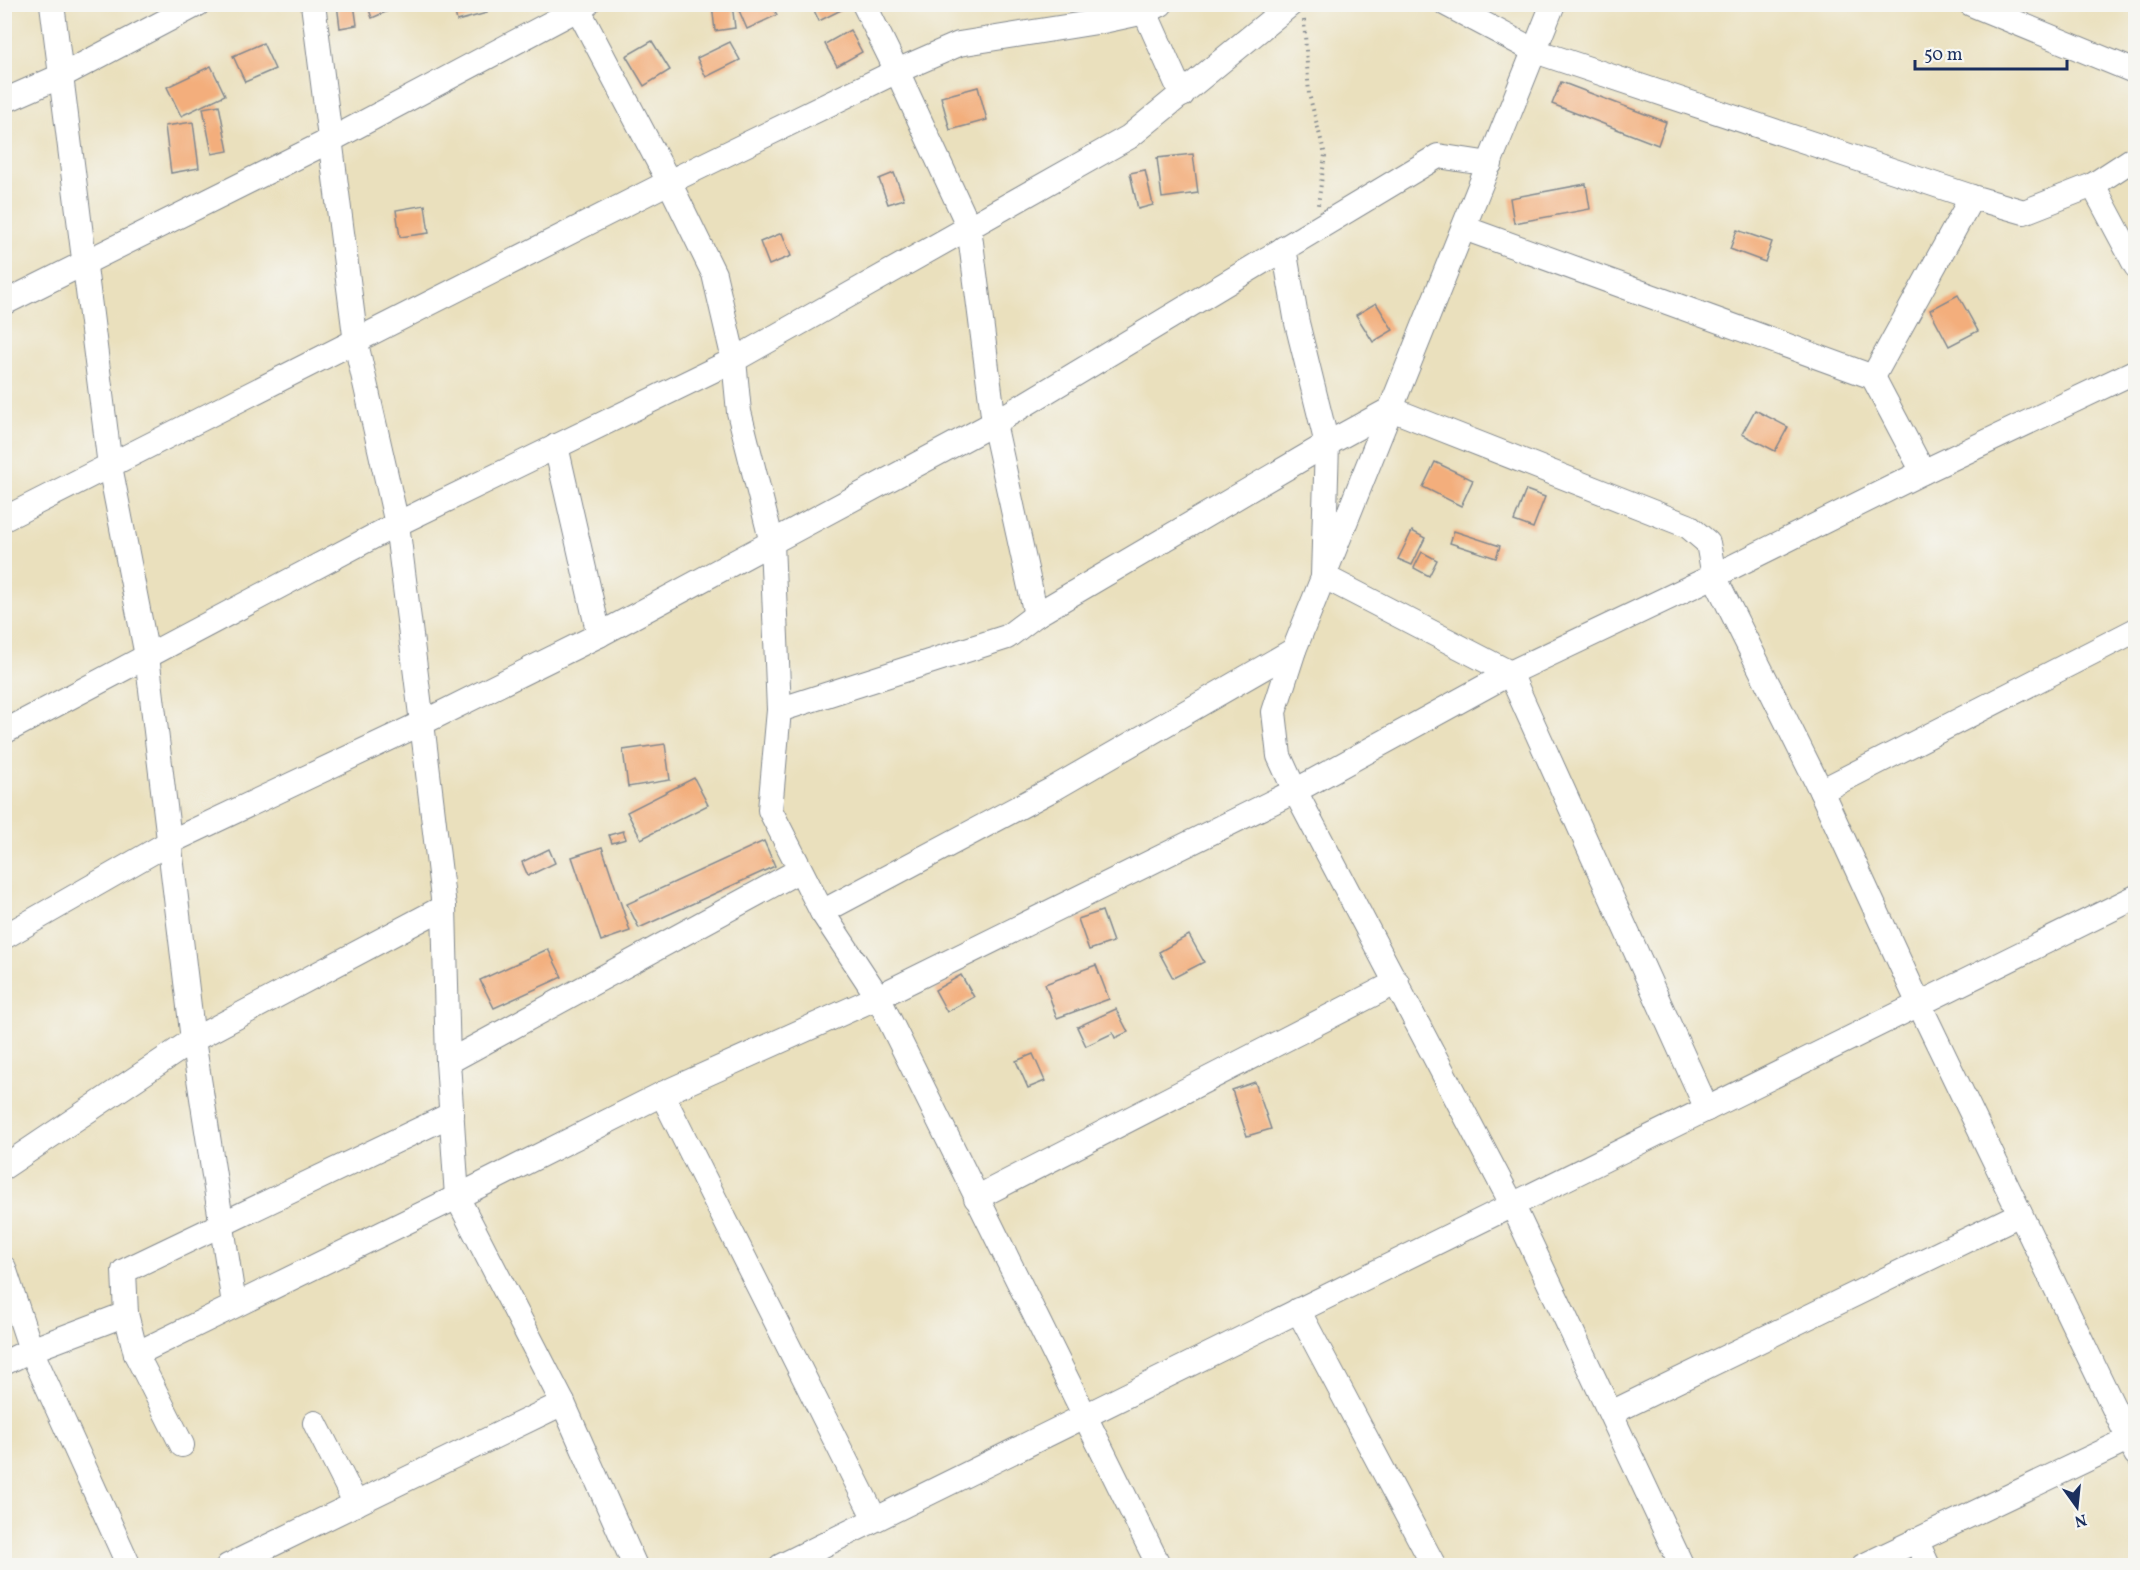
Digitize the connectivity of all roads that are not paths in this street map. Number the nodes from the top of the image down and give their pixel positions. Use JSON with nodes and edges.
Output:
{"nodes":[{"id":1,"x":52,"y":4,"type":"edge"},
{"id":2,"x":198,"y":4,"type":"edge"},
{"id":3,"x":313,"y":4,"type":"edge"},
{"id":4,"x":864,"y":4,"type":"edge"},
{"id":5,"x":1446,"y":4,"type":"edge"},
{"id":6,"x":1553,"y":4,"type":"edge"},
{"id":7,"x":1971,"y":4,"type":"edge"},
{"id":8,"x":581,"y":6,"type":"edge"},
{"id":9,"x":1153,"y":8,"type":"edge"},
{"id":10,"x":1297,"y":10,"type":"edge"},
{"id":11,"x":2009,"y":11,"type":"edge"},
{"id":12,"x":1107,"y":13,"type":"edge"},
{"id":13,"x":1535,"y":51,"type":"junction"},
{"id":14,"x":897,"y":70,"type":"junction"},
{"id":15,"x":2136,"y":72,"type":"edge"},
{"id":16,"x":61,"y":76,"type":"junction"},
{"id":17,"x":1182,"y":95,"type":"junction"},
{"id":18,"x":4,"y":101,"type":"edge"},
{"id":19,"x":329,"y":141,"type":"junction"},
{"id":20,"x":2136,"y":157,"type":"edge"},
{"id":21,"x":1490,"y":164,"type":"junction"},
{"id":22,"x":669,"y":182,"type":"junction"},
{"id":23,"x":2092,"y":185,"type":"junction"},
{"id":24,"x":1972,"y":197,"type":"junction"},
{"id":25,"x":969,"y":227,"type":"junction"},
{"id":26,"x":1464,"y":228,"type":"junction"},
{"id":27,"x":1284,"y":248,"type":"junction"},
{"id":28,"x":83,"y":263,"type":"junction"},
{"id":29,"x":2136,"y":266,"type":"edge"},
{"id":30,"x":4,"y":303,"type":"edge"},
{"id":31,"x":356,"y":343,"type":"junction"},
{"id":32,"x":734,"y":360,"type":"junction"},
{"id":33,"x":2136,"y":371,"type":"edge"},
{"id":34,"x":1873,"y":377,"type":"junction"},
{"id":35,"x":1391,"y":409,"type":"junction"},
{"id":36,"x":994,"y":423,"type":"junction"},
{"id":37,"x":1328,"y":444,"type":"junction"},
{"id":38,"x":556,"y":446,"type":"junction"},
{"id":39,"x":110,"y":466,"type":"junction"},
{"id":40,"x":1923,"y":472,"type":"junction"},
{"id":41,"x":4,"y":519,"type":"edge"},
{"id":42,"x":397,"y":524,"type":"junction"},
{"id":43,"x":772,"y":543,"type":"junction"},
{"id":44,"x":1323,"y":576,"type":"junction"},
{"id":45,"x":1714,"y":576,"type":"junction"},
{"id":46,"x":1036,"y":615,"type":"junction"},
{"id":47,"x":2136,"y":630,"type":"edge"},
{"id":48,"x":599,"y":635,"type":"junction"},
{"id":49,"x":1294,"y":650,"type":"junction"},
{"id":50,"x":147,"y":656,"type":"junction"},
{"id":51,"x":1510,"y":673,"type":"junction"},
{"id":52,"x":779,"y":710,"type":"junction"},
{"id":53,"x":422,"y":723,"type":"junction"},
{"id":54,"x":4,"y":732,"type":"edge"},
{"id":55,"x":1295,"y":791,"type":"junction"},
{"id":56,"x":1821,"y":791,"type":"junction"},
{"id":57,"x":170,"y":842,"type":"junction"},
{"id":58,"x":800,"y":870,"type":"junction"},
{"id":59,"x":2136,"y":897,"type":"edge"},
{"id":60,"x":444,"y":907,"type":"junction"},
{"id":61,"x":822,"y":912,"type":"junction"},
{"id":62,"x":4,"y":937,"type":"edge"},
{"id":63,"x":1397,"y":982,"type":"junction"},
{"id":64,"x":878,"y":997,"type":"junction"},
{"id":65,"x":1919,"y":1004,"type":"junction"},
{"id":66,"x":193,"y":1040,"type":"junction"},
{"id":67,"x":448,"y":1062,"type":"junction"},
{"id":68,"x":662,"y":1094,"type":"junction"},
{"id":69,"x":1707,"y":1109,"type":"junction"},
{"id":70,"x":452,"y":1114,"type":"junction"},
{"id":71,"x":4,"y":1167,"type":"edge"},
{"id":72,"x":457,"y":1197,"type":"junction"},
{"id":73,"x":976,"y":1198,"type":"junction"},
{"id":74,"x":1512,"y":1204,"type":"junction"},
{"id":75,"x":2019,"y":1214,"type":"junction"},
{"id":76,"x":222,"y":1224,"type":"junction"},
{"id":77,"x":4,"y":1268,"type":"edge"},
{"id":78,"x":234,"y":1304,"type":"junction"},
{"id":79,"x":1298,"y":1310,"type":"junction"},
{"id":80,"x":126,"y":1314,"type":"junction"},
{"id":81,"x":31,"y":1350,"type":"junction"},
{"id":82,"x":136,"y":1354,"type":"junction"},
{"id":83,"x":4,"y":1364,"type":"edge"},
{"id":84,"x":563,"y":1403,"type":"junction"},
{"id":85,"x":1611,"y":1413,"type":"junction"},
{"id":86,"x":1086,"y":1415,"type":"junction"},
{"id":87,"x":315,"y":1423,"type":"dead end"},
{"id":88,"x":2133,"y":1443,"type":"edge"},
{"id":89,"x":182,"y":1445,"type":"dead end"},
{"id":90,"x":356,"y":1504,"type":"junction"},
{"id":91,"x":875,"y":1519,"type":"junction"},
{"id":92,"x":1916,"y":1540,"type":"junction"},
{"id":93,"x":129,"y":1566,"type":"edge"},
{"id":94,"x":228,"y":1566,"type":"edge"},
{"id":95,"x":635,"y":1566,"type":"edge"},
{"id":96,"x":781,"y":1566,"type":"edge"},
{"id":97,"x":1159,"y":1566,"type":"edge"},
{"id":98,"x":1434,"y":1566,"type":"edge"},
{"id":99,"x":1682,"y":1566,"type":"edge"},
{"id":100,"x":1863,"y":1566,"type":"edge"},
{"id":101,"x":1928,"y":1566,"type":"edge"}],
"edges":[{"from":1,"to":16,"type":"street"},
{"from":2,"to":16,"type":"street"},
{"from":3,"to":19,"type":"street"},
{"from":4,"to":14,"type":"street"},
{"from":5,"to":13,"type":"street"},
{"from":6,"to":13,"type":"street"},
{"from":7,"to":11,"type":"street"},
{"from":8,"to":19,"type":"street"},
{"from":8,"to":22,"type":"street"},
{"from":9,"to":12,"type":"street"},
{"from":9,"to":17,"type":"street"},
{"from":10,"to":17,"type":"street"},
{"from":11,"to":15,"type":"street"},
{"from":12,"to":14,"type":"street"},
{"from":13,"to":21,"type":"street"},
{"from":13,"to":24,"type":"street"},
{"from":14,"to":22,"type":"street"},
{"from":14,"to":25,"type":"street"},
{"from":16,"to":18,"type":"street"},
{"from":16,"to":28,"type":"street"},
{"from":17,"to":25,"type":"street"},
{"from":19,"to":28,"type":"street"},
{"from":19,"to":31,"type":"street"},
{"from":20,"to":23,"type":"street"},
{"from":21,"to":26,"type":"street"},
{"from":21,"to":27,"type":"street"},
{"from":22,"to":31,"type":"street"},
{"from":22,"to":32,"type":"street"},
{"from":23,"to":24,"type":"street"},
{"from":23,"to":29,"type":"street"},
{"from":24,"to":34,"type":"street"},
{"from":25,"to":32,"type":"street"},
{"from":25,"to":36,"type":"street"},
{"from":26,"to":34,"type":"street"},
{"from":26,"to":35,"type":"street"},
{"from":27,"to":36,"type":"street"},
{"from":27,"to":37,"type":"street"},
{"from":28,"to":30,"type":"street"},
{"from":28,"to":39,"type":"street"},
{"from":31,"to":39,"type":"street"},
{"from":31,"to":42,"type":"street"},
{"from":32,"to":38,"type":"street"},
{"from":32,"to":43,"type":"street"},
{"from":33,"to":40,"type":"street"},
{"from":34,"to":40,"type":"street"},
{"from":35,"to":37,"type":"street"},
{"from":35,"to":44,"type":"street"},
{"from":35,"to":45,"type":"street"},
{"from":36,"to":43,"type":"street"},
{"from":36,"to":46,"type":"street"},
{"from":37,"to":44,"type":"street"},
{"from":37,"to":46,"type":"street"},
{"from":38,"to":42,"type":"street"},
{"from":38,"to":48,"type":"street"},
{"from":39,"to":41,"type":"street"},
{"from":39,"to":50,"type":"street"},
{"from":40,"to":45,"type":"street"},
{"from":42,"to":50,"type":"street"},
{"from":42,"to":53,"type":"street"},
{"from":43,"to":48,"type":"street"},
{"from":43,"to":52,"type":"street"},
{"from":44,"to":49,"type":"street"},
{"from":44,"to":51,"type":"street"},
{"from":45,"to":51,"type":"street"},
{"from":45,"to":56,"type":"street"},
{"from":46,"to":52,"type":"street"},
{"from":47,"to":56,"type":"street"},
{"from":48,"to":53,"type":"street"},
{"from":49,"to":55,"type":"street"},
{"from":49,"to":61,"type":"street"},
{"from":50,"to":54,"type":"street"},
{"from":50,"to":57,"type":"street"},
{"from":51,"to":55,"type":"street"},
{"from":51,"to":69,"type":"street"},
{"from":52,"to":58,"type":"street"},
{"from":53,"to":57,"type":"street"},
{"from":53,"to":60,"type":"street"},
{"from":55,"to":63,"type":"street"},
{"from":55,"to":64,"type":"street"},
{"from":56,"to":65,"type":"street"},
{"from":57,"to":62,"type":"street"},
{"from":57,"to":66,"type":"street"},
{"from":58,"to":61,"type":"street"},
{"from":58,"to":67,"type":"street"},
{"from":59,"to":65,"type":"street"},
{"from":60,"to":66,"type":"street"},
{"from":60,"to":67,"type":"street"},
{"from":61,"to":64,"type":"street"},
{"from":63,"to":73,"type":"street"},
{"from":63,"to":74,"type":"street"},
{"from":64,"to":68,"type":"street"},
{"from":64,"to":73,"type":"street"},
{"from":65,"to":69,"type":"street"},
{"from":65,"to":75,"type":"street"},
{"from":66,"to":71,"type":"street"},
{"from":66,"to":76,"type":"street"},
{"from":67,"to":70,"type":"street"},
{"from":68,"to":72,"type":"street"},
{"from":68,"to":91,"type":"street"},
{"from":69,"to":74,"type":"street"},
{"from":70,"to":72,"type":"street"},
{"from":70,"to":76,"type":"street"},
{"from":72,"to":78,"type":"street"},
{"from":72,"to":84,"type":"street"},
{"from":73,"to":86,"type":"street"},
{"from":74,"to":79,"type":"street"},
{"from":74,"to":85,"type":"street"},
{"from":75,"to":85,"type":"street"},
{"from":75,"to":88,"type":"street"},
{"from":76,"to":78,"type":"street"},
{"from":76,"to":80,"type":"street"},
{"from":77,"to":81,"type":"street"},
{"from":78,"to":82,"type":"street"},
{"from":79,"to":86,"type":"street"},
{"from":79,"to":98,"type":"street"},
{"from":80,"to":81,"type":"street"},
{"from":80,"to":82,"type":"street"},
{"from":81,"to":83,"type":"street"},
{"from":81,"to":93,"type":"street"},
{"from":82,"to":89,"type":"street"},
{"from":84,"to":90,"type":"street"},
{"from":84,"to":95,"type":"street"},
{"from":85,"to":99,"type":"street"},
{"from":86,"to":91,"type":"street"},
{"from":86,"to":97,"type":"street"},
{"from":87,"to":90,"type":"street"},
{"from":88,"to":92,"type":"street"},
{"from":90,"to":94,"type":"street"},
{"from":91,"to":96,"type":"street"},
{"from":92,"to":100,"type":"street"},
{"from":92,"to":101,"type":"street"}]}
